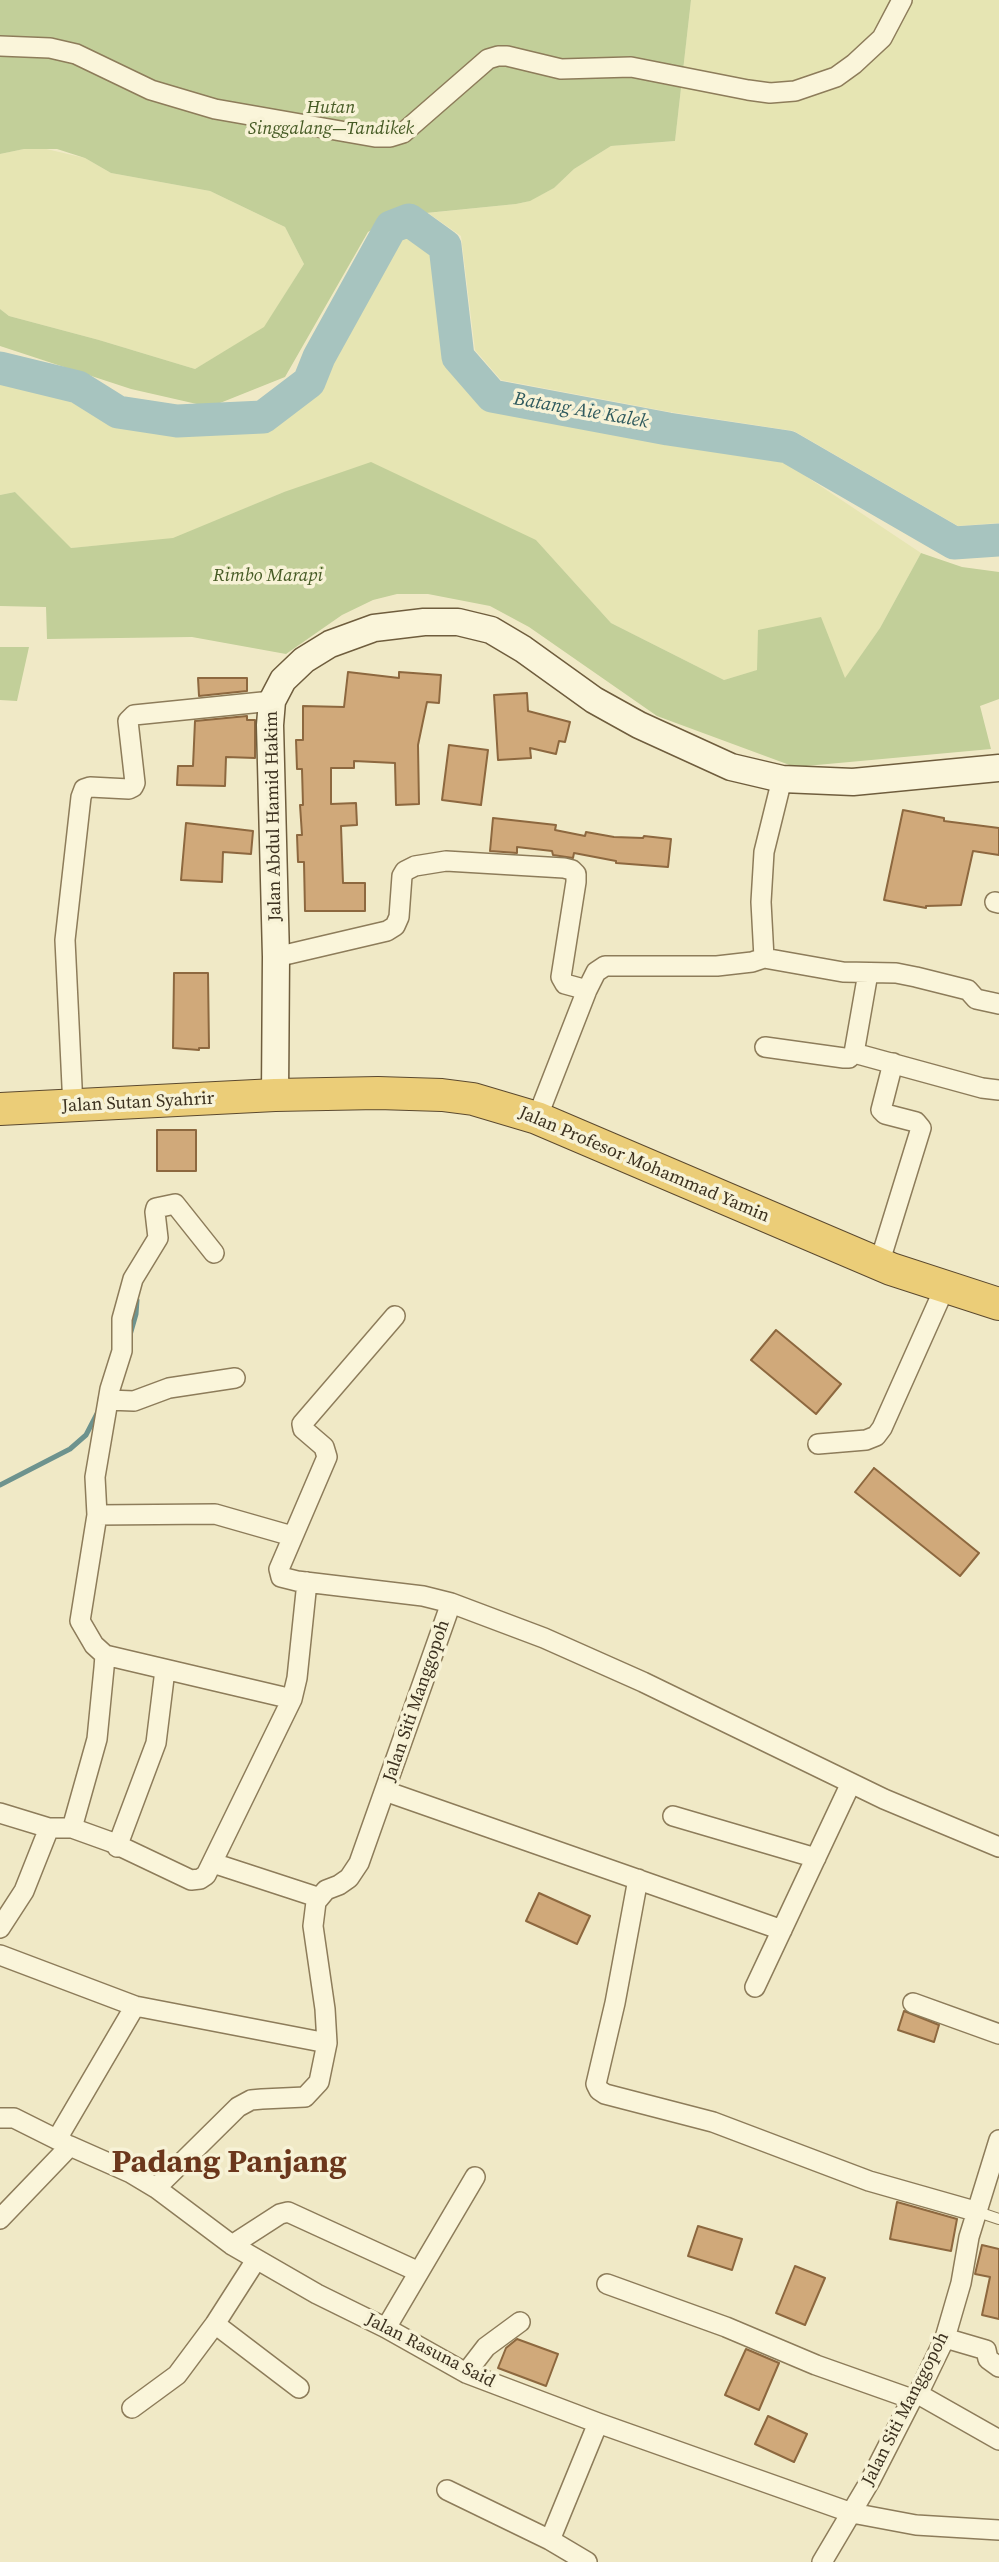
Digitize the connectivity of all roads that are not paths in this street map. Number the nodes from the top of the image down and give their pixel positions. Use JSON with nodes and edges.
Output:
{"nodes":[{"id":1,"x":902,"y":0,"type":"edge"},
{"id":2,"x":0,"y":46,"type":"edge"},
{"id":3,"x":272,"y":701,"type":"junction"},
{"id":4,"x":999,"y":768,"type":"edge"},
{"id":5,"x":782,"y":779,"type":"junction"},
{"id":6,"x":276,"y":957,"type":"junction"},
{"id":7,"x":764,"y":958,"type":"junction"},
{"id":8,"x":868,"y":974,"type":"junction"},
{"id":9,"x":587,"y":990,"type":"junction"},
{"id":10,"x":999,"y":1004,"type":"edge"},
{"id":11,"x":765,"y":1047,"type":"dead end"},
{"id":12,"x":854,"y":1053,"type":"junction"},
{"id":13,"x":892,"y":1063,"type":"junction"},
{"id":14,"x":999,"y":1090,"type":"edge"},
{"id":15,"x":275,"y":1096,"type":"junction"},
{"id":16,"x":72,"y":1107,"type":"junction"},
{"id":17,"x":0,"y":1109,"type":"edge"},
{"id":18,"x":537,"y":1118,"type":"junction"},
{"id":19,"x":214,"y":1253,"type":"dead end"},
{"id":20,"x":879,"y":1264,"type":"junction"},
{"id":21,"x":945,"y":1287,"type":"junction"},
{"id":22,"x":999,"y":1304,"type":"edge"},
{"id":23,"x":396,"y":1316,"type":"dead end"},
{"id":24,"x":235,"y":1378,"type":"dead end"},
{"id":25,"x":108,"y":1400,"type":"junction"},
{"id":26,"x":818,"y":1444,"type":"dead end"},
{"id":27,"x":97,"y":1515,"type":"junction"},
{"id":28,"x":292,"y":1536,"type":"junction"},
{"id":29,"x":307,"y":1582,"type":"junction"},
{"id":30,"x":451,"y":1603,"type":"junction"},
{"id":31,"x":105,"y":1655,"type":"junction"},
{"id":32,"x":165,"y":1670,"type":"junction"},
{"id":33,"x":292,"y":1699,"type":"junction"},
{"id":34,"x":850,"y":1783,"type":"junction"},
{"id":35,"x":385,"y":1791,"type":"junction"},
{"id":36,"x":0,"y":1813,"type":"edge"},
{"id":37,"x":673,"y":1816,"type":"dead end"},
{"id":38,"x":49,"y":1828,"type":"junction"},
{"id":39,"x":72,"y":1828,"type":"junction"},
{"id":40,"x":117,"y":1847,"type":"junction"},
{"id":41,"x":999,"y":1847,"type":"edge"},
{"id":42,"x":816,"y":1858,"type":"junction"},
{"id":43,"x":213,"y":1863,"type":"junction"},
{"id":44,"x":638,"y":1879,"type":"junction"},
{"id":45,"x":317,"y":1897,"type":"junction"},
{"id":46,"x":0,"y":1928,"type":"edge"},
{"id":47,"x":782,"y":1930,"type":"junction"},
{"id":48,"x":0,"y":1955,"type":"edge"},
{"id":49,"x":755,"y":1987,"type":"dead end"},
{"id":50,"x":913,"y":2003,"type":"dead end"},
{"id":51,"x":135,"y":2006,"type":"junction"},
{"id":52,"x":999,"y":2034,"type":"edge"},
{"id":53,"x":327,"y":2043,"type":"junction"},
{"id":54,"x":0,"y":2118,"type":"edge"},
{"id":55,"x":999,"y":2140,"type":"edge"},
{"id":56,"x":63,"y":2143,"type":"junction"},
{"id":57,"x":475,"y":2177,"type":"dead end"},
{"id":58,"x":156,"y":2189,"type":"junction"},
{"id":59,"x":978,"y":2212,"type":"junction"},
{"id":60,"x":0,"y":2219,"type":"edge"},
{"id":61,"x":999,"y":2219,"type":"edge"},
{"id":62,"x":232,"y":2245,"type":"junction"},
{"id":63,"x":256,"y":2260,"type":"junction"},
{"id":64,"x":419,"y":2272,"type":"junction"},
{"id":65,"x":607,"y":2284,"type":"dead end"},
{"id":66,"x":520,"y":2322,"type":"dead end"},
{"id":67,"x":215,"y":2324,"type":"junction"},
{"id":68,"x":386,"y":2328,"type":"junction"},
{"id":69,"x":944,"y":2338,"type":"junction"},
{"id":70,"x":999,"y":2367,"type":"edge"},
{"id":71,"x":466,"y":2373,"type":"junction"},
{"id":72,"x":299,"y":2388,"type":"dead end"},
{"id":73,"x":915,"y":2396,"type":"junction"},
{"id":74,"x":132,"y":2407,"type":"dead end"},
{"id":75,"x":598,"y":2423,"type":"junction"},
{"id":76,"x":999,"y":2440,"type":"edge"},
{"id":77,"x":447,"y":2490,"type":"dead end"},
{"id":78,"x":852,"y":2513,"type":"junction"},
{"id":79,"x":999,"y":2530,"type":"edge"},
{"id":80,"x":550,"y":2540,"type":"junction"},
{"id":81,"x":587,"y":2562,"type":"edge"},
{"id":82,"x":822,"y":2562,"type":"edge"}],
"edges":[{"from":1,"to":2,"type":"street"},
{"from":3,"to":5,"type":"main road","name":"Jalan Abdul Hamid Hakim"},
{"from":3,"to":6,"type":"main road","name":"Jalan Abdul Hamid Hakim"},
{"from":3,"to":16,"type":"street"},
{"from":4,"to":5,"type":"main road","name":"Jalan Abdul Hamid Hakim"},
{"from":5,"to":7,"type":"street"},
{"from":6,"to":9,"type":"street"},
{"from":6,"to":15,"type":"main road","name":"Jalan Abdul Hamid Hakim"},
{"from":7,"to":8,"type":"street"},
{"from":7,"to":9,"type":"street"},
{"from":8,"to":10,"type":"street"},
{"from":8,"to":12,"type":"street"},
{"from":9,"to":18,"type":"street"},
{"from":11,"to":12,"type":"street"},
{"from":12,"to":13,"type":"street"},
{"from":13,"to":14,"type":"street"},
{"from":13,"to":20,"type":"street"},
{"from":15,"to":16,"type":"highway","name":"Jalan Sutan Syahrir"},
{"from":15,"to":18,"type":"highway","name":"Jalan Profesor Mohammad Yamin"},
{"from":16,"to":17,"type":"highway","name":"Jalan Sutan Syahrir"},
{"from":18,"to":20,"type":"highway","name":"Jalan Profesor Mohammad Yamin"},
{"from":19,"to":25,"type":"street"},
{"from":20,"to":21,"type":"highway","name":"Jalan Profesor Mohammad Yamin"},
{"from":21,"to":22,"type":"highway","name":"Jalan Profesor Mohammad Yamin"},
{"from":21,"to":26,"type":"street"},
{"from":23,"to":28,"type":"street"},
{"from":24,"to":25,"type":"street"},
{"from":25,"to":27,"type":"street"},
{"from":27,"to":28,"type":"street"},
{"from":27,"to":31,"type":"street"},
{"from":28,"to":29,"type":"street"},
{"from":29,"to":30,"type":"street"},
{"from":29,"to":33,"type":"street"},
{"from":30,"to":34,"type":"street","name":"Jalan Siti Manggopoh"},
{"from":30,"to":35,"type":"street","name":"Jalan Siti Manggopoh"},
{"from":31,"to":32,"type":"street"},
{"from":31,"to":39,"type":"street"},
{"from":32,"to":33,"type":"street"},
{"from":32,"to":40,"type":"street"},
{"from":33,"to":43,"type":"street"},
{"from":34,"to":41,"type":"street","name":"Jalan Siti Manggopoh"},
{"from":34,"to":42,"type":"street"},
{"from":35,"to":44,"type":"street"},
{"from":35,"to":45,"type":"street","name":"Jalan Siti Manggopoh"},
{"from":36,"to":38,"type":"street"},
{"from":37,"to":42,"type":"street"},
{"from":38,"to":39,"type":"street"},
{"from":38,"to":46,"type":"street"},
{"from":39,"to":40,"type":"street"},
{"from":40,"to":43,"type":"street"},
{"from":42,"to":47,"type":"street"},
{"from":43,"to":45,"type":"street"},
{"from":44,"to":47,"type":"street"},
{"from":44,"to":59,"type":"street"},
{"from":45,"to":53,"type":"street"},
{"from":47,"to":49,"type":"street"},
{"from":48,"to":51,"type":"street"},
{"from":50,"to":52,"type":"street"},
{"from":51,"to":53,"type":"street"},
{"from":51,"to":56,"type":"street"},
{"from":53,"to":58,"type":"street"},
{"from":54,"to":56,"type":"street","name":"Jalan Rasuna Said"},
{"from":55,"to":59,"type":"street","name":"Jalan Siti Manggopoh"},
{"from":56,"to":58,"type":"street","name":"Jalan Rasuna Said"},
{"from":56,"to":60,"type":"street"},
{"from":57,"to":64,"type":"street"},
{"from":58,"to":62,"type":"street","name":"Jalan Rasuna Said"},
{"from":59,"to":61,"type":"lane"},
{"from":59,"to":69,"type":"street","name":"Jalan Siti Manggopoh"},
{"from":62,"to":63,"type":"street","name":"Jalan Rasuna Said"},
{"from":62,"to":64,"type":"street"},
{"from":63,"to":67,"type":"street"},
{"from":63,"to":68,"type":"street","name":"Jalan Rasuna Said"},
{"from":64,"to":68,"type":"street"},
{"from":65,"to":73,"type":"street"},
{"from":66,"to":71,"type":"street"},
{"from":67,"to":72,"type":"street"},
{"from":67,"to":74,"type":"street"},
{"from":68,"to":71,"type":"street","name":"Jalan Rasuna Said"},
{"from":69,"to":70,"type":"street"},
{"from":69,"to":73,"type":"street","name":"Jalan Siti Manggopoh"},
{"from":71,"to":75,"type":"street","name":"Jalan Rasuna Said"},
{"from":73,"to":76,"type":"street"},
{"from":73,"to":78,"type":"street","name":"Jalan Siti Manggopoh"},
{"from":75,"to":78,"type":"street","name":"Jalan Rasuna Said"},
{"from":75,"to":80,"type":"street"},
{"from":77,"to":80,"type":"street"},
{"from":78,"to":79,"type":"street","name":"Jalan Rasuna Said"},
{"from":78,"to":82,"type":"street","name":"Jalan Siti Manggopoh"},
{"from":80,"to":81,"type":"street"}]}
